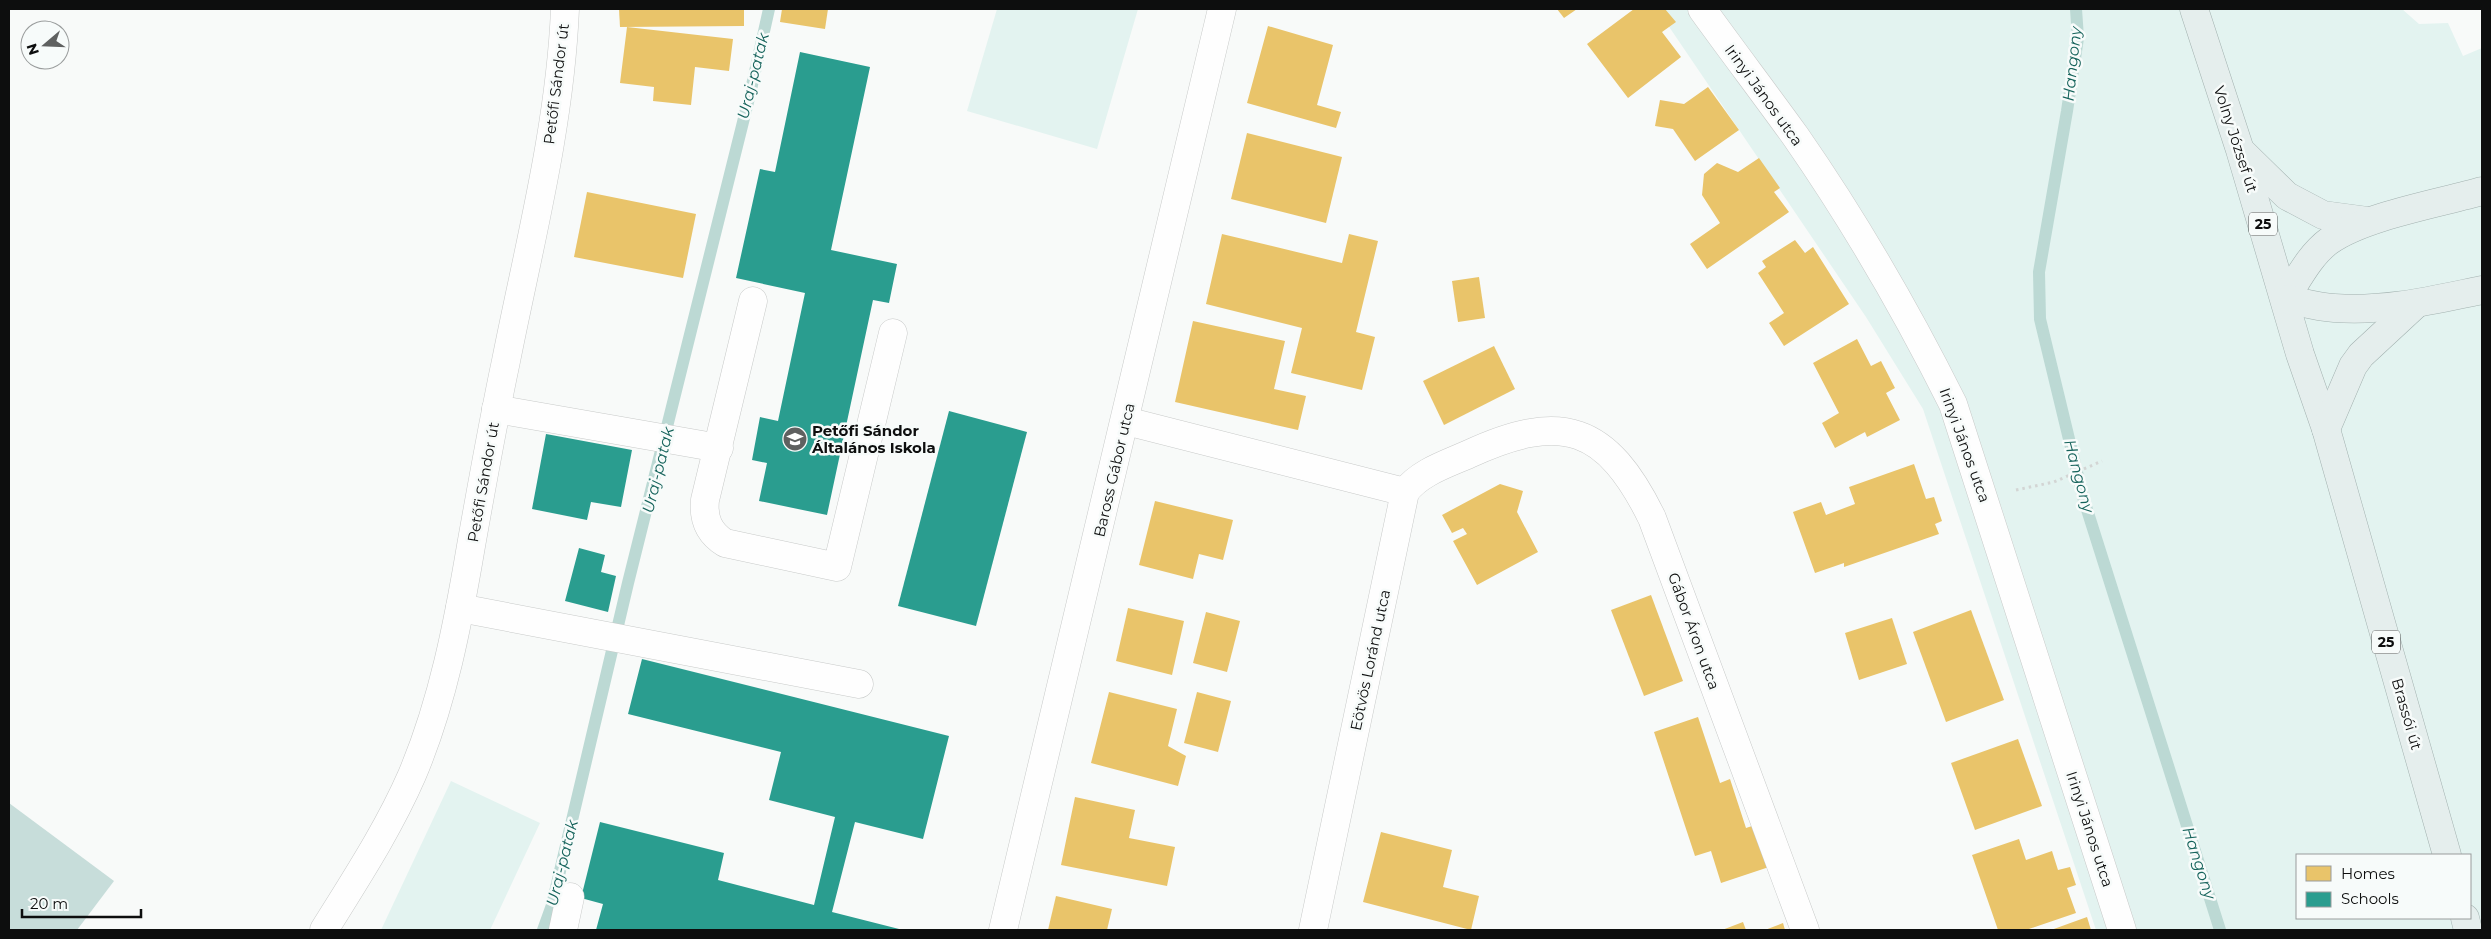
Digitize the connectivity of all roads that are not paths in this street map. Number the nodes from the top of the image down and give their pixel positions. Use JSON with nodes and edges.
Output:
{"nodes":[{"id":1,"x":565,"y":9,"type":"edge"},
{"id":2,"x":1222,"y":9,"type":"edge"},
{"id":3,"x":1702,"y":9,"type":"edge"},
{"id":4,"x":2194,"y":9,"type":"edge"},
{"id":5,"x":2240,"y":150,"type":"junction"},
{"id":6,"x":2482,"y":191,"type":"edge"},
{"id":7,"x":2368,"y":222,"type":"junction"},
{"id":8,"x":2482,"y":290,"type":"edge"},
{"id":9,"x":2285,"y":299,"type":"junction"},
{"id":10,"x":753,"y":301,"type":"dead end"},
{"id":11,"x":2416,"y":304,"type":"junction"},
{"id":12,"x":893,"y":332,"type":"dead end"},
{"id":13,"x":496,"y":409,"type":"junction"},
{"id":14,"x":1126,"y":421,"type":"junction"},
{"id":15,"x":2326,"y":429,"type":"junction"},
{"id":16,"x":719,"y":448,"type":"junction"},
{"id":17,"x":1405,"y":492,"type":"junction"},
{"id":18,"x":460,"y":608,"type":"junction"},
{"id":19,"x":859,"y":684,"type":"dead end"},
{"id":20,"x":2447,"y":854,"type":"edge"},
{"id":21,"x":570,"y":897,"type":"dead end"},
{"id":22,"x":324,"y":930,"type":"edge"},
{"id":23,"x":563,"y":930,"type":"edge"},
{"id":24,"x":1003,"y":930,"type":"edge"},
{"id":25,"x":1313,"y":930,"type":"edge"},
{"id":26,"x":1806,"y":930,"type":"edge"},
{"id":27,"x":2122,"y":930,"type":"edge"}],
"edges":[{"from":1,"to":13,"type":"street","name":"Petőfi Sándor út"},
{"from":2,"to":14,"type":"street","name":"Baross Gábor utca"},
{"from":3,"to":27,"type":"street","name":"Irinyi János utca"},
{"from":4,"to":5,"type":"main road","name":"Volny József út","number":"25"},
{"from":5,"to":7,"type":"main road"},
{"from":5,"to":9,"type":"main road","name":"Volny József út","number":"25"},
{"from":6,"to":7,"type":"main road"},
{"from":7,"to":9,"type":"main road"},
{"from":8,"to":11,"type":"main road"},
{"from":9,"to":11,"type":"main road"},
{"from":9,"to":15,"type":"main road","name":"Volny József út","number":"25"},
{"from":10,"to":16,"type":"street"},
{"from":11,"to":15,"type":"main road"},
{"from":12,"to":16,"type":"street"},
{"from":13,"to":16,"type":"street"},
{"from":13,"to":18,"type":"street","name":"Petőfi Sándor út"},
{"from":14,"to":17,"type":"street"},
{"from":14,"to":24,"type":"street","name":"Baross Gábor utca"},
{"from":15,"to":20,"type":"main road","name":"Brassói út","number":"25"},
{"from":17,"to":25,"type":"street","name":"Eötvös Loránd utca"},
{"from":17,"to":26,"type":"street","name":"Gábor Áron utca"},
{"from":18,"to":19,"type":"street"},
{"from":18,"to":22,"type":"street","name":"Petőfi Sándor út"},
{"from":21,"to":23,"type":"street"}]}
